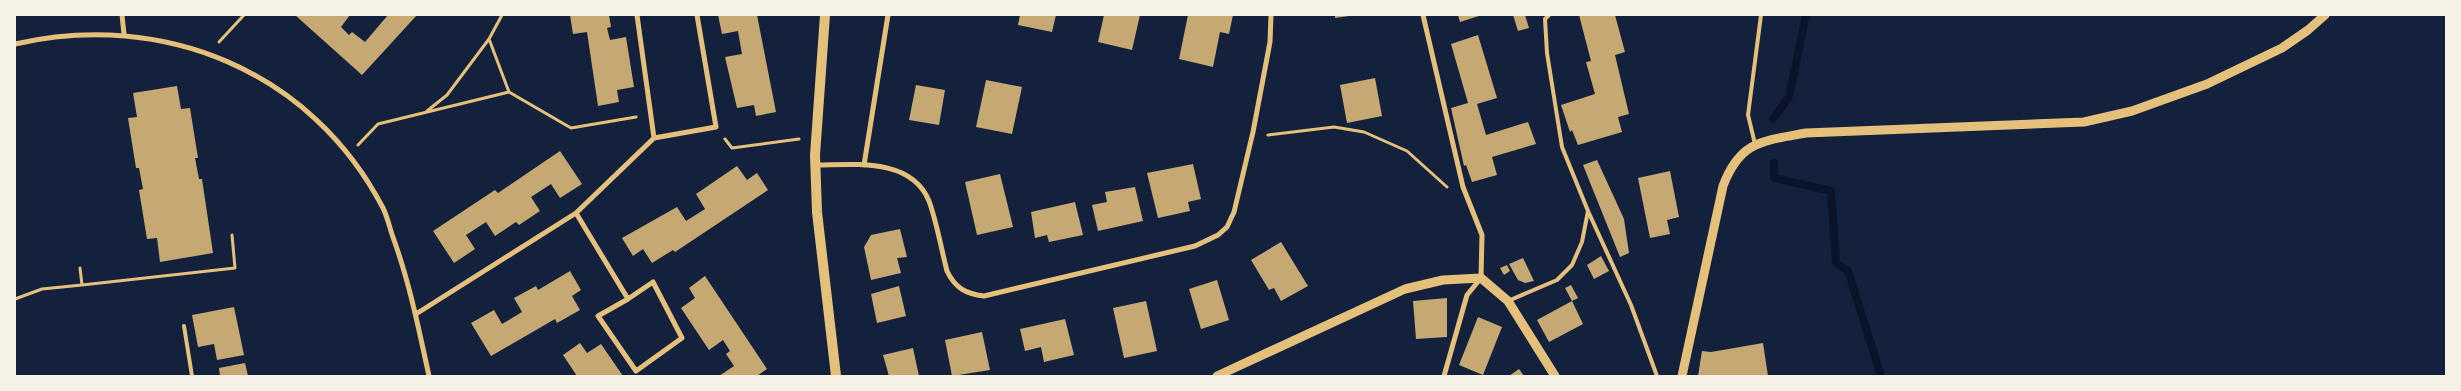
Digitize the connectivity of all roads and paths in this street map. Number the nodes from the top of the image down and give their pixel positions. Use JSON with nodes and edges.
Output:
{"nodes":[{"id":1,"x":122,"y":15,"type":"edge"},
{"id":2,"x":244,"y":15,"type":"edge"},
{"id":3,"x":502,"y":15,"type":"edge"},
{"id":4,"x":637,"y":15,"type":"edge"},
{"id":5,"x":698,"y":15,"type":"edge"},
{"id":6,"x":825,"y":15,"type":"edge"},
{"id":7,"x":888,"y":15,"type":"edge"},
{"id":8,"x":1271,"y":15,"type":"edge"},
{"id":9,"x":1423,"y":15,"type":"edge"},
{"id":10,"x":1548,"y":15,"type":"edge"},
{"id":11,"x":1761,"y":15,"type":"edge"},
{"id":12,"x":2324,"y":15,"type":"edge"},
{"id":13,"x":124,"y":34,"type":"junction"},
{"id":14,"x":489,"y":40,"type":"junction"},
{"id":15,"x":15,"y":44,"type":"edge"},
{"id":16,"x":209,"y":53,"type":"junction"},
{"id":17,"x":509,"y":92,"type":"junction"},
{"id":18,"x":424,"y":113,"type":"junction"},
{"id":19,"x":651,"y":114,"type":"junction"},
{"id":20,"x":716,"y":127,"type":"junction"},
{"id":21,"x":1253,"y":132,"type":"junction"},
{"id":22,"x":817,"y":137,"type":"junction"},
{"id":23,"x":654,"y":138,"type":"junction"},
{"id":24,"x":1756,"y":145,"type":"junction"},
{"id":25,"x":349,"y":154,"type":"junction"},
{"id":26,"x":864,"y":164,"type":"junction"},
{"id":27,"x":816,"y":165,"type":"junction"},
{"id":28,"x":1447,"y":188,"type":"dead end"},
{"id":29,"x":1588,"y":210,"type":"junction"},
{"id":30,"x":576,"y":213,"type":"junction"},
{"id":31,"x":232,"y":236,"type":"dead end"},
{"id":32,"x":80,"y":268,"type":"dead end"},
{"id":33,"x":1481,"y":278,"type":"junction"},
{"id":34,"x":82,"y":285,"type":"junction"},
{"id":35,"x":15,"y":299,"type":"edge"},
{"id":36,"x":628,"y":299,"type":"junction"},
{"id":37,"x":1508,"y":301,"type":"junction"},
{"id":38,"x":416,"y":314,"type":"junction"},
{"id":39,"x":184,"y":326,"type":"dead end"},
{"id":40,"x":192,"y":376,"type":"edge"},
{"id":41,"x":429,"y":376,"type":"edge"},
{"id":42,"x":836,"y":376,"type":"edge"},
{"id":43,"x":1217,"y":376,"type":"edge"},
{"id":44,"x":1444,"y":376,"type":"edge"},
{"id":45,"x":1555,"y":376,"type":"edge"},
{"id":46,"x":1657,"y":376,"type":"edge"},
{"id":47,"x":1682,"y":376,"type":"edge"}],
"edges":[{"from":1,"to":13,"type":"street"},
{"from":2,"to":16,"type":"path"},
{"from":3,"to":14,"type":"path"},
{"from":4,"to":19,"type":"street"},
{"from":5,"to":20,"type":"street"},
{"from":6,"to":22,"type":"main road"},
{"from":7,"to":26,"type":"street"},
{"from":8,"to":21,"type":"street"},
{"from":9,"to":33,"type":"street"},
{"from":10,"to":29,"type":"lane"},
{"from":11,"to":24,"type":"lane"},
{"from":12,"to":24,"type":"street"},
{"from":13,"to":15,"type":"street"},
{"from":13,"to":16,"type":"street"},
{"from":14,"to":17,"type":"path"},
{"from":14,"to":18,"type":"path"},
{"from":16,"to":25,"type":"street"},
{"from":17,"to":18,"type":"path"},
{"from":17,"to":19,"type":"path"},
{"from":18,"to":25,"type":"path"},
{"from":19,"to":23,"type":"street"},
{"from":20,"to":22,"type":"path"},
{"from":20,"to":23,"type":"street"},
{"from":21,"to":26,"type":"street"},
{"from":21,"to":28,"type":"path"},
{"from":22,"to":27,"type":"main road"},
{"from":23,"to":30,"type":"street"},
{"from":24,"to":47,"type":"street"},
{"from":25,"to":38,"type":"street"},
{"from":26,"to":27,"type":"street"},
{"from":27,"to":42,"type":"main road"},
{"from":29,"to":37,"type":"lane"},
{"from":29,"to":46,"type":"lane"},
{"from":30,"to":36,"type":"street"},
{"from":30,"to":38,"type":"street"},
{"from":31,"to":34,"type":"path"},
{"from":32,"to":34,"type":"path"},
{"from":33,"to":37,"type":"street"},
{"from":33,"to":43,"type":"street"},
{"from":33,"to":44,"type":"street"},
{"from":34,"to":35,"type":"path"},
{"from":36,"to":36,"type":"street"},
{"from":37,"to":45,"type":"street"},
{"from":38,"to":41,"type":"street"},
{"from":39,"to":40,"type":"lane"}]}
